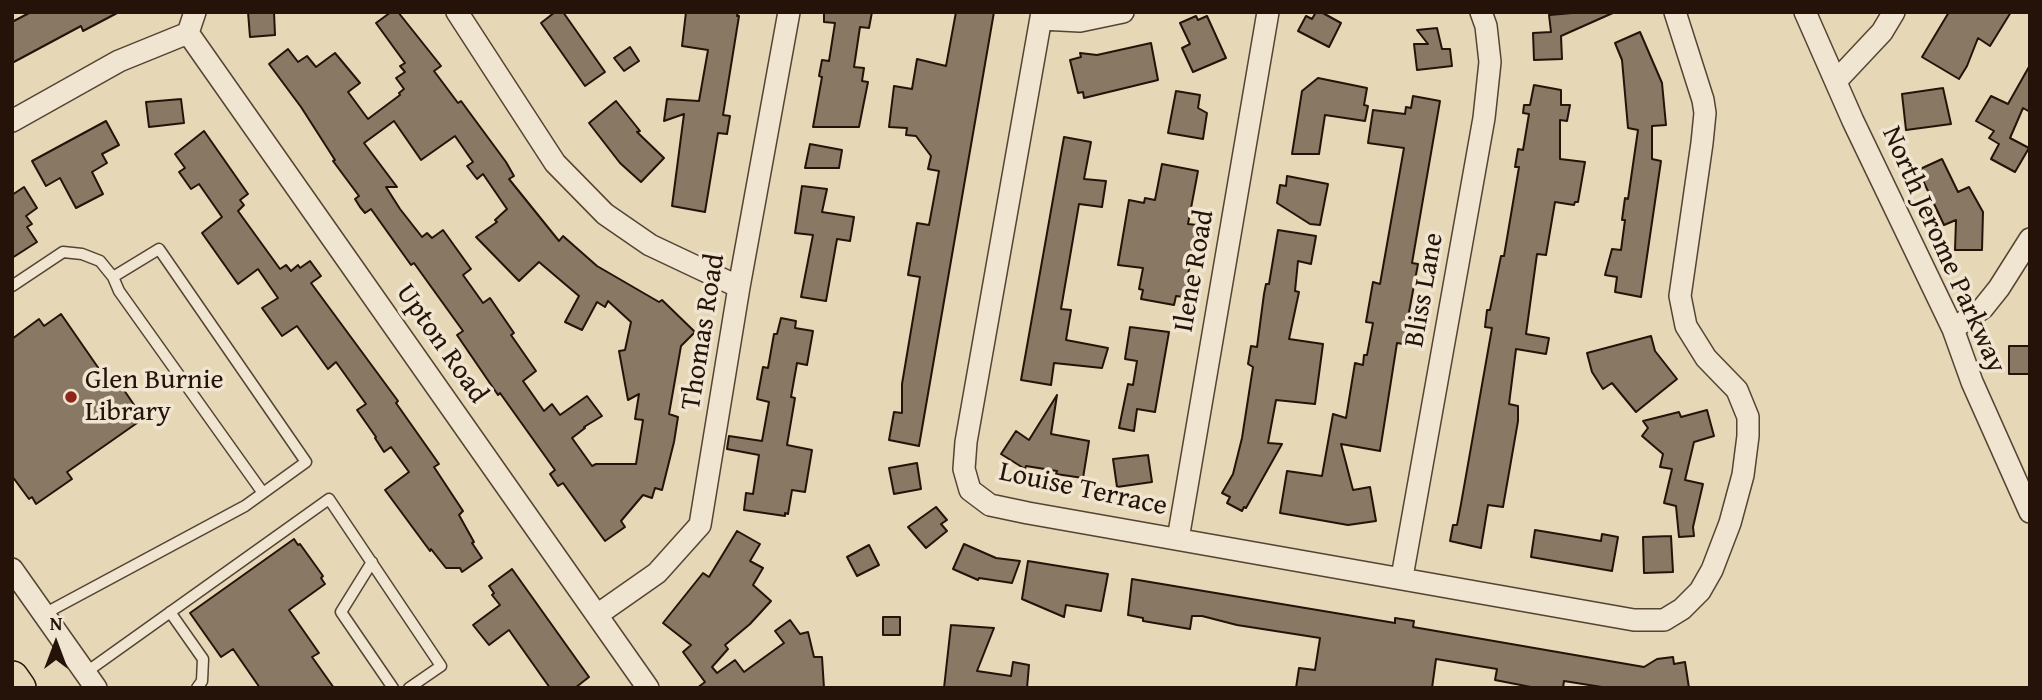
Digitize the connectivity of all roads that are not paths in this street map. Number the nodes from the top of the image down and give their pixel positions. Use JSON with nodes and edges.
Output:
{"nodes":[{"id":1,"x":195,"y":12,"type":"edge"},
{"id":2,"x":457,"y":12,"type":"edge"},
{"id":3,"x":789,"y":12,"type":"edge"},
{"id":4,"x":1123,"y":12,"type":"edge"},
{"id":5,"x":1268,"y":12,"type":"edge"},
{"id":6,"x":1481,"y":12,"type":"edge"},
{"id":7,"x":1675,"y":12,"type":"edge"},
{"id":8,"x":1805,"y":12,"type":"edge"},
{"id":9,"x":1894,"y":12,"type":"edge"},
{"id":10,"x":1041,"y":16,"type":"edge"},
{"id":11,"x":188,"y":33,"type":"junction"},
{"id":12,"x":1836,"y":81,"type":"junction"},
{"id":13,"x":12,"y":121,"type":"edge"},
{"id":14,"x":2030,"y":239,"type":"edge"},
{"id":15,"x":113,"y":277,"type":"junction"},
{"id":16,"x":12,"y":286,"type":"edge"},
{"id":17,"x":739,"y":287,"type":"junction"},
{"id":18,"x":1953,"y":329,"type":"junction"},
{"id":19,"x":263,"y":493,"type":"junction"},
{"id":20,"x":2030,"y":512,"type":"edge"},
{"id":21,"x":1178,"y":539,"type":"junction"},
{"id":22,"x":372,"y":562,"type":"junction"},
{"id":23,"x":12,"y":569,"type":"edge"},
{"id":24,"x":1402,"y":578,"type":"junction"},
{"id":25,"x":170,"y":612,"type":"junction"},
{"id":26,"x":44,"y":614,"type":"junction"},
{"id":27,"x":597,"y":615,"type":"junction"},
{"id":28,"x":12,"y":678,"type":"edge"},
{"id":29,"x":90,"y":680,"type":"edge"},
{"id":30,"x":19,"y":688,"type":"edge"},
{"id":31,"x":197,"y":688,"type":"edge"},
{"id":32,"x":393,"y":688,"type":"edge"},
{"id":33,"x":409,"y":688,"type":"edge"},
{"id":34,"x":648,"y":688,"type":"edge"}],
"edges":[{"from":1,"to":11,"type":"street"},
{"from":2,"to":17,"type":"street"},
{"from":3,"to":17,"type":"street","name":"Thomas Road"},
{"from":4,"to":10,"type":"street"},
{"from":5,"to":21,"type":"street","name":"Ilene Road"},
{"from":6,"to":24,"type":"street","name":"Bliss Lane"},
{"from":7,"to":24,"type":"street","name":"Louise Terrace"},
{"from":8,"to":12,"type":"street","name":"North Jerome Parkway"},
{"from":9,"to":12,"type":"street"},
{"from":10,"to":21,"type":"street","name":"Louise Terrace"},
{"from":11,"to":13,"type":"street"},
{"from":11,"to":27,"type":"street","name":"Upton Road"},
{"from":12,"to":18,"type":"street","name":"North Jerome Parkway"},
{"from":14,"to":18,"type":"street"},
{"from":15,"to":16,"type":"lane"},
{"from":15,"to":19,"type":"lane"},
{"from":15,"to":19,"type":"lane"},
{"from":17,"to":27,"type":"street","name":"Thomas Road"},
{"from":18,"to":20,"type":"street","name":"North Jerome Parkway"},
{"from":19,"to":26,"type":"lane"},
{"from":21,"to":24,"type":"street","name":"Louise Terrace"},
{"from":22,"to":25,"type":"lane"},
{"from":22,"to":32,"type":"lane"},
{"from":22,"to":33,"type":"lane"},
{"from":23,"to":26,"type":"street"},
{"from":25,"to":29,"type":"lane"},
{"from":25,"to":31,"type":"lane"},
{"from":26,"to":29,"type":"street"},
{"from":27,"to":34,"type":"street","name":"Upton Road"},
{"from":28,"to":30,"type":"main road"}]}
